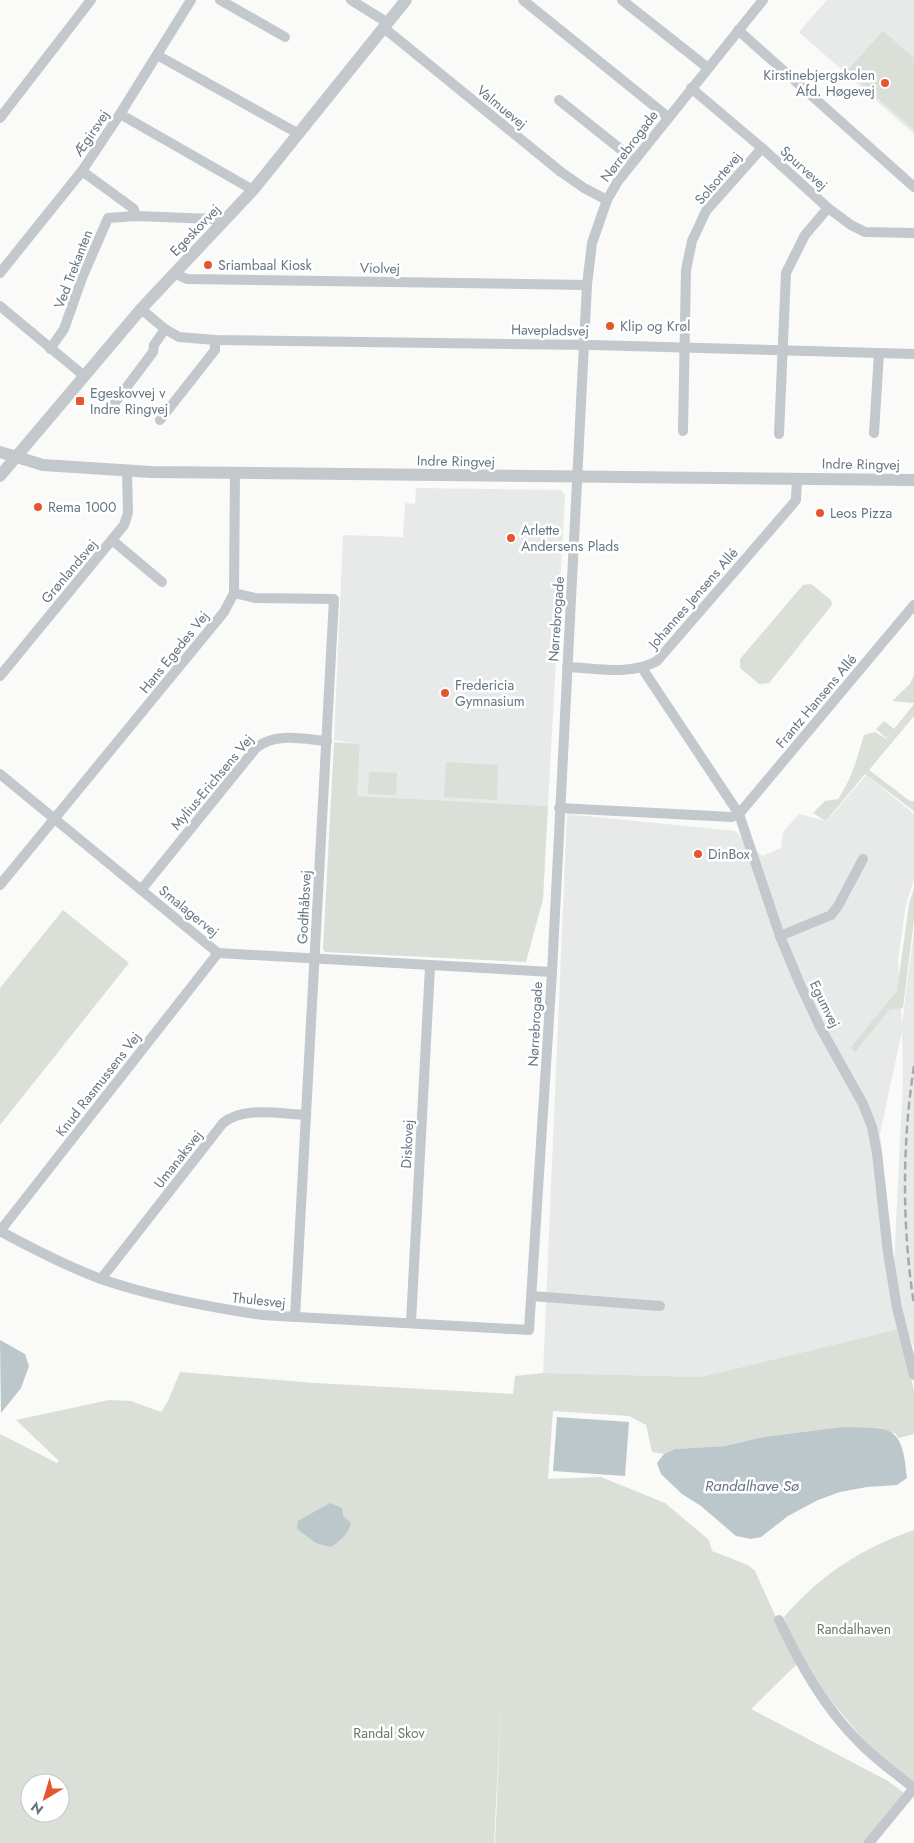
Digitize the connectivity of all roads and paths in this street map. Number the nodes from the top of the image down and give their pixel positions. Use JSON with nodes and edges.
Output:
{"nodes":[{"id":1,"x":91,"y":0,"type":"edge"},
{"id":2,"x":191,"y":0,"type":"edge"},
{"id":3,"x":220,"y":0,"type":"edge"},
{"id":4,"x":351,"y":0,"type":"edge"},
{"id":5,"x":406,"y":0,"type":"edge"},
{"id":6,"x":524,"y":0,"type":"edge"},
{"id":7,"x":622,"y":0,"type":"edge"},
{"id":8,"x":758,"y":2,"type":"edge"},
{"id":9,"x":386,"y":25,"type":"junction"},
{"id":10,"x":738,"y":30,"type":"junction"},
{"id":11,"x":285,"y":37,"type":"dead end"},
{"id":12,"x":157,"y":55,"type":"junction"},
{"id":13,"x":708,"y":68,"type":"junction"},
{"id":14,"x":691,"y":88,"type":"junction"},
{"id":15,"x":559,"y":100,"type":"dead end"},
{"id":16,"x":120,"y":114,"type":"junction"},
{"id":17,"x":668,"y":117,"type":"junction"},
{"id":18,"x":0,"y":118,"type":"edge"},
{"id":19,"x":299,"y":134,"type":"junction"},
{"id":20,"x":762,"y":148,"type":"junction"},
{"id":21,"x":634,"y":160,"type":"junction"},
{"id":22,"x":82,"y":171,"type":"junction"},
{"id":23,"x":914,"y":187,"type":"edge"},
{"id":24,"x":253,"y":190,"type":"junction"},
{"id":25,"x":607,"y":200,"type":"junction"},
{"id":26,"x":828,"y":208,"type":"junction"},
{"id":27,"x":135,"y":216,"type":"junction"},
{"id":28,"x":220,"y":224,"type":"junction"},
{"id":29,"x":914,"y":233,"type":"edge"},
{"id":30,"x":0,"y":273,"type":"edge"},
{"id":31,"x":174,"y":273,"type":"junction"},
{"id":32,"x":587,"y":285,"type":"junction"},
{"id":33,"x":0,"y":306,"type":"edge"},
{"id":34,"x":141,"y":309,"type":"junction"},
{"id":35,"x":165,"y":329,"type":"junction"},
{"id":36,"x":215,"y":340,"type":"junction"},
{"id":37,"x":585,"y":345,"type":"junction"},
{"id":38,"x":685,"y":346,"type":"junction"},
{"id":39,"x":50,"y":349,"type":"junction"},
{"id":40,"x":781,"y":349,"type":"junction"},
{"id":41,"x":879,"y":353,"type":"junction"},
{"id":42,"x":914,"y":354,"type":"edge"},
{"id":43,"x":83,"y":375,"type":"junction"},
{"id":44,"x":111,"y":408,"type":"dead end"},
{"id":45,"x":160,"y":420,"type":"dead end"},
{"id":46,"x":683,"y":431,"type":"dead end"},
{"id":47,"x":874,"y":433,"type":"dead end"},
{"id":48,"x":778,"y":434,"type":"dead end"},
{"id":49,"x":0,"y":452,"type":"edge"},
{"id":50,"x":15,"y":458,"type":"junction"},
{"id":51,"x":127,"y":471,"type":"junction"},
{"id":52,"x":235,"y":472,"type":"junction"},
{"id":53,"x":0,"y":476,"type":"edge"},
{"id":54,"x":578,"y":476,"type":"junction"},
{"id":55,"x":797,"y":478,"type":"junction"},
{"id":56,"x":914,"y":480,"type":"edge"},
{"id":57,"x":112,"y":540,"type":"junction"},
{"id":58,"x":162,"y":582,"type":"dead end"},
{"id":59,"x":234,"y":593,"type":"junction"},
{"id":60,"x":914,"y":605,"type":"edge"},
{"id":61,"x":567,"y":667,"type":"junction"},
{"id":62,"x":642,"y":668,"type":"junction"},
{"id":63,"x":0,"y":676,"type":"edge"},
{"id":64,"x":327,"y":740,"type":"junction"},
{"id":65,"x":0,"y":774,"type":"edge"},
{"id":66,"x":559,"y":808,"type":"junction"},
{"id":67,"x":739,"y":814,"type":"junction"},
{"id":68,"x":54,"y":819,"type":"junction"},
{"id":69,"x":862,"y":859,"type":"dead end"},
{"id":70,"x":0,"y":885,"type":"edge"},
{"id":71,"x":141,"y":890,"type":"junction"},
{"id":72,"x":780,"y":936,"type":"junction"},
{"id":73,"x":218,"y":953,"type":"junction"},
{"id":74,"x":315,"y":959,"type":"junction"},
{"id":75,"x":430,"y":966,"type":"junction"},
{"id":76,"x":552,"y":972,"type":"junction"},
{"id":77,"x":306,"y":1116,"type":"junction"},
{"id":78,"x":0,"y":1231,"type":"edge"},
{"id":79,"x":101,"y":1279,"type":"junction"},
{"id":80,"x":532,"y":1296,"type":"junction"},
{"id":81,"x":660,"y":1306,"type":"dead end"},
{"id":82,"x":295,"y":1317,"type":"junction"},
{"id":83,"x":411,"y":1322,"type":"junction"},
{"id":84,"x":529,"y":1330,"type":"joint"},
{"id":85,"x":914,"y":1375,"type":"edge"},
{"id":86,"x":779,"y":1620,"type":"dead end"},
{"id":87,"x":914,"y":1788,"type":"edge"},
{"id":88,"x":871,"y":1842,"type":"edge"}],
"edges":[{"from":1,"to":18,"type":"street"},
{"from":2,"to":12,"type":"street","name":"Ægirsvej"},
{"from":3,"to":11,"type":"street"},
{"from":4,"to":9,"type":"street","name":"Valmuevej"},
{"from":5,"to":9,"type":"street","name":"Egeskovvej"},
{"from":6,"to":17,"type":"street"},
{"from":7,"to":13,"type":"street"},
{"from":8,"to":10,"type":"street","name":"Nørrebrogade"},
{"from":9,"to":19,"type":"street","name":"Egeskovvej"},
{"from":9,"to":25,"type":"street","name":"Valmuevej"},
{"from":10,"to":13,"type":"street","name":"Nørrebrogade"},
{"from":10,"to":23,"type":"street"},
{"from":12,"to":16,"type":"street","name":"Ægirsvej"},
{"from":12,"to":19,"type":"street"},
{"from":13,"to":14,"type":"street","name":"Nørrebrogade"},
{"from":14,"to":17,"type":"street","name":"Nørrebrogade"},
{"from":14,"to":20,"type":"street","name":"Spurvevej"},
{"from":15,"to":21,"type":"street"},
{"from":16,"to":22,"type":"street","name":"Ægirsvej"},
{"from":16,"to":24,"type":"street"},
{"from":17,"to":21,"type":"street","name":"Nørrebrogade"},
{"from":19,"to":24,"type":"street","name":"Egeskovvej"},
{"from":20,"to":26,"type":"street","name":"Spurvevej"},
{"from":20,"to":38,"type":"street","name":"Solsortevej"},
{"from":21,"to":25,"type":"street","name":"Nørrebrogade"},
{"from":22,"to":27,"type":"street"},
{"from":22,"to":30,"type":"street","name":"Ægirsvej"},
{"from":24,"to":28,"type":"street","name":"Egeskovvej"},
{"from":25,"to":32,"type":"street","name":"Nørrebrogade"},
{"from":26,"to":29,"type":"street","name":"Spurvevej"},
{"from":26,"to":40,"type":"street"},
{"from":27,"to":28,"type":"street","name":"Ved Trekanten"},
{"from":27,"to":39,"type":"street","name":"Ved Trekanten"},
{"from":28,"to":31,"type":"street","name":"Egeskovvej"},
{"from":31,"to":32,"type":"street","name":"Violvej"},
{"from":31,"to":34,"type":"street","name":"Egeskovvej"},
{"from":32,"to":37,"type":"street","name":"Nørrebrogade"},
{"from":33,"to":39,"type":"street"},
{"from":34,"to":35,"type":"street","name":"Havepladsvej"},
{"from":34,"to":43,"type":"street","name":"Egeskovvej"},
{"from":35,"to":36,"type":"street","name":"Havepladsvej"},
{"from":35,"to":44,"type":"street"},
{"from":36,"to":37,"type":"street","name":"Havepladsvej"},
{"from":36,"to":45,"type":"street"},
{"from":37,"to":38,"type":"street","name":"Havepladsvej"},
{"from":37,"to":54,"type":"street","name":"Nørrebrogade"},
{"from":38,"to":40,"type":"street","name":"Havepladsvej"},
{"from":38,"to":46,"type":"street","name":"Solsortevej"},
{"from":39,"to":43,"type":"street"},
{"from":40,"to":41,"type":"street","name":"Havepladsvej"},
{"from":40,"to":48,"type":"street"},
{"from":41,"to":42,"type":"street","name":"Havepladsvej"},
{"from":41,"to":47,"type":"street"},
{"from":43,"to":50,"type":"street","name":"Egeskovvej"},
{"from":49,"to":50,"type":"street","name":"Indre Ringvej"},
{"from":50,"to":51,"type":"street","name":"Indre Ringvej"},
{"from":50,"to":53,"type":"street","name":"Egeskovvej"},
{"from":51,"to":52,"type":"street","name":"Indre Ringvej"},
{"from":51,"to":57,"type":"street","name":"Grønlandsvej"},
{"from":52,"to":54,"type":"street","name":"Indre Ringvej"},
{"from":52,"to":59,"type":"street","name":"Hans Egedes Vej"},
{"from":54,"to":55,"type":"street","name":"Indre Ringvej"},
{"from":54,"to":61,"type":"street","name":"Nørrebrogade"},
{"from":55,"to":56,"type":"street","name":"Indre Ringvej"},
{"from":55,"to":62,"type":"street","name":"Johannes Jensens Allé"},
{"from":57,"to":58,"type":"street"},
{"from":57,"to":63,"type":"street","name":"Grønlandsvej"},
{"from":59,"to":64,"type":"street","name":"Godthåbsvej"},
{"from":59,"to":68,"type":"street","name":"Hans Egedes Vej"},
{"from":60,"to":67,"type":"street","name":"Frantz Hansens Allé"},
{"from":61,"to":62,"type":"street","name":"Johannes Jensens Allé"},
{"from":61,"to":66,"type":"street","name":"Nørrebrogade"},
{"from":62,"to":67,"type":"street","name":"Egumvej"},
{"from":64,"to":71,"type":"street","name":"Mylius-Erichsens Vej"},
{"from":64,"to":74,"type":"street","name":"Godthåbsvej"},
{"from":65,"to":68,"type":"street","name":"Smalagervej"},
{"from":66,"to":67,"type":"street"},
{"from":66,"to":76,"type":"street","name":"Nørrebrogade"},
{"from":67,"to":72,"type":"street","name":"Egumvej"},
{"from":68,"to":70,"type":"street","name":"Hans Egedes Vej"},
{"from":68,"to":71,"type":"street","name":"Smalagervej"},
{"from":69,"to":72,"type":"street"},
{"from":71,"to":73,"type":"street","name":"Smalagervej"},
{"from":72,"to":85,"type":"street","name":"Egumvej"},
{"from":73,"to":74,"type":"street","name":"Smalagervej"},
{"from":73,"to":78,"type":"street","name":"Knud Rasmussens Vej"},
{"from":74,"to":75,"type":"street","name":"Smalagervej"},
{"from":74,"to":77,"type":"street","name":"Godthåbsvej"},
{"from":75,"to":76,"type":"street","name":"Smalagervej"},
{"from":75,"to":83,"type":"street","name":"Diskovej"},
{"from":76,"to":80,"type":"street","name":"Nørrebrogade"},
{"from":77,"to":79,"type":"street","name":"Umanaksvej"},
{"from":77,"to":82,"type":"street","name":"Godthåbsvej"},
{"from":78,"to":79,"type":"street","name":"Thulesvej"},
{"from":79,"to":82,"type":"street","name":"Thulesvej"},
{"from":80,"to":81,"type":"street"},
{"from":80,"to":84,"type":"street","name":"Nørrebrogade"},
{"from":82,"to":83,"type":"street","name":"Thulesvej"},
{"from":83,"to":84,"type":"street","name":"Thulesvej"},
{"from":86,"to":87,"type":"street"},
{"from":87,"to":88,"type":"street"}]}
